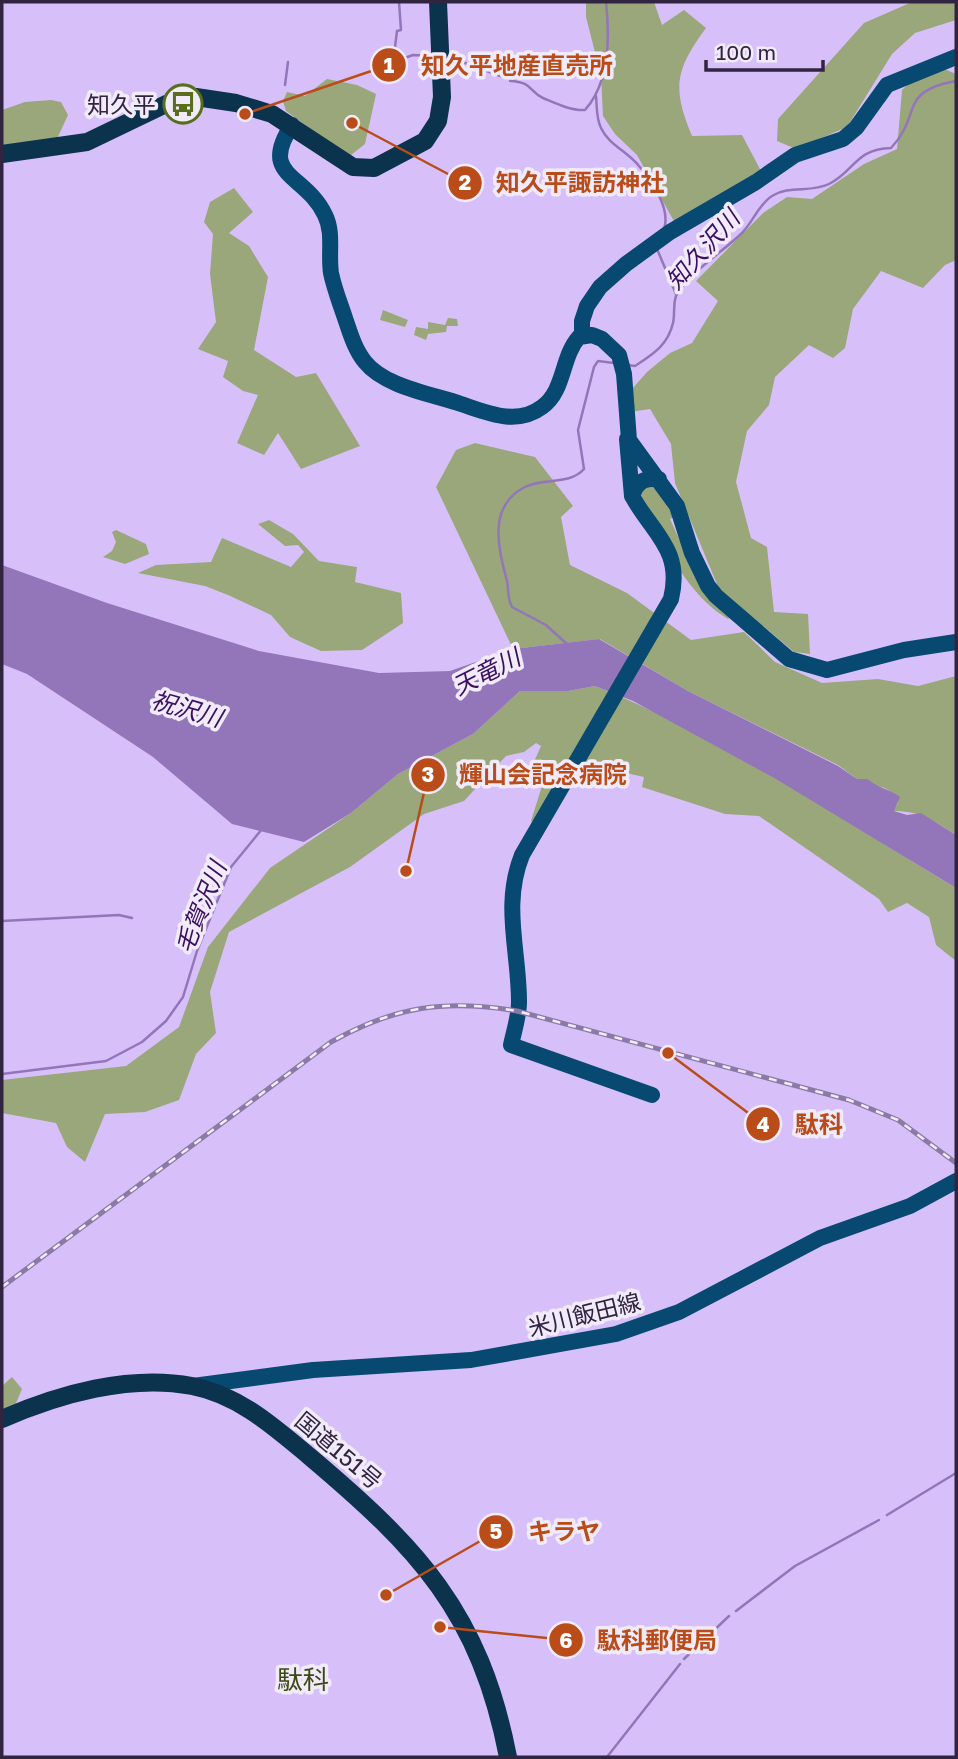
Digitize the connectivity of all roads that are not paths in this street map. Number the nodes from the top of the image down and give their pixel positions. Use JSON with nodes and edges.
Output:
{"nodes":[{"id":1,"x":438,"y":2,"type":"edge"},
{"id":2,"x":956,"y":57,"type":"edge"},
{"id":3,"x":292,"y":125,"type":"junction"},
{"id":4,"x":2,"y":153,"type":"edge"},
{"id":5,"x":582,"y":335,"type":"junction"},
{"id":6,"x":626,"y":430,"type":"junction"},
{"id":7,"x":659,"y":479,"type":"junction"},
{"id":8,"x":632,"y":496,"type":"junction"},
{"id":9,"x":956,"y":642,"type":"edge"},
{"id":10,"x":652,"y":1095,"type":"dead end"},
{"id":11,"x":956,"y":1181,"type":"edge"},
{"id":12,"x":193,"y":1386,"type":"junction"},
{"id":13,"x":2,"y":1419,"type":"edge"},
{"id":14,"x":508,"y":1757,"type":"edge"}],
"edges":[{"from":1,"to":3,"type":"highway"},
{"from":2,"to":5,"type":"main road"},
{"from":3,"to":4,"type":"highway"},
{"from":3,"to":5,"type":"main road"},
{"from":5,"to":6,"type":"main road"},
{"from":6,"to":7,"type":"main road"},
{"from":6,"to":8,"type":"main road"},
{"from":7,"to":8,"type":"main road"},
{"from":7,"to":9,"type":"main road"},
{"from":8,"to":10,"type":"main road"},
{"from":11,"to":12,"type":"main road","name":"米川飯田線"},
{"from":12,"to":13,"type":"highway","name":"国道151号"},
{"from":12,"to":14,"type":"highway","name":"国道151号"}]}
